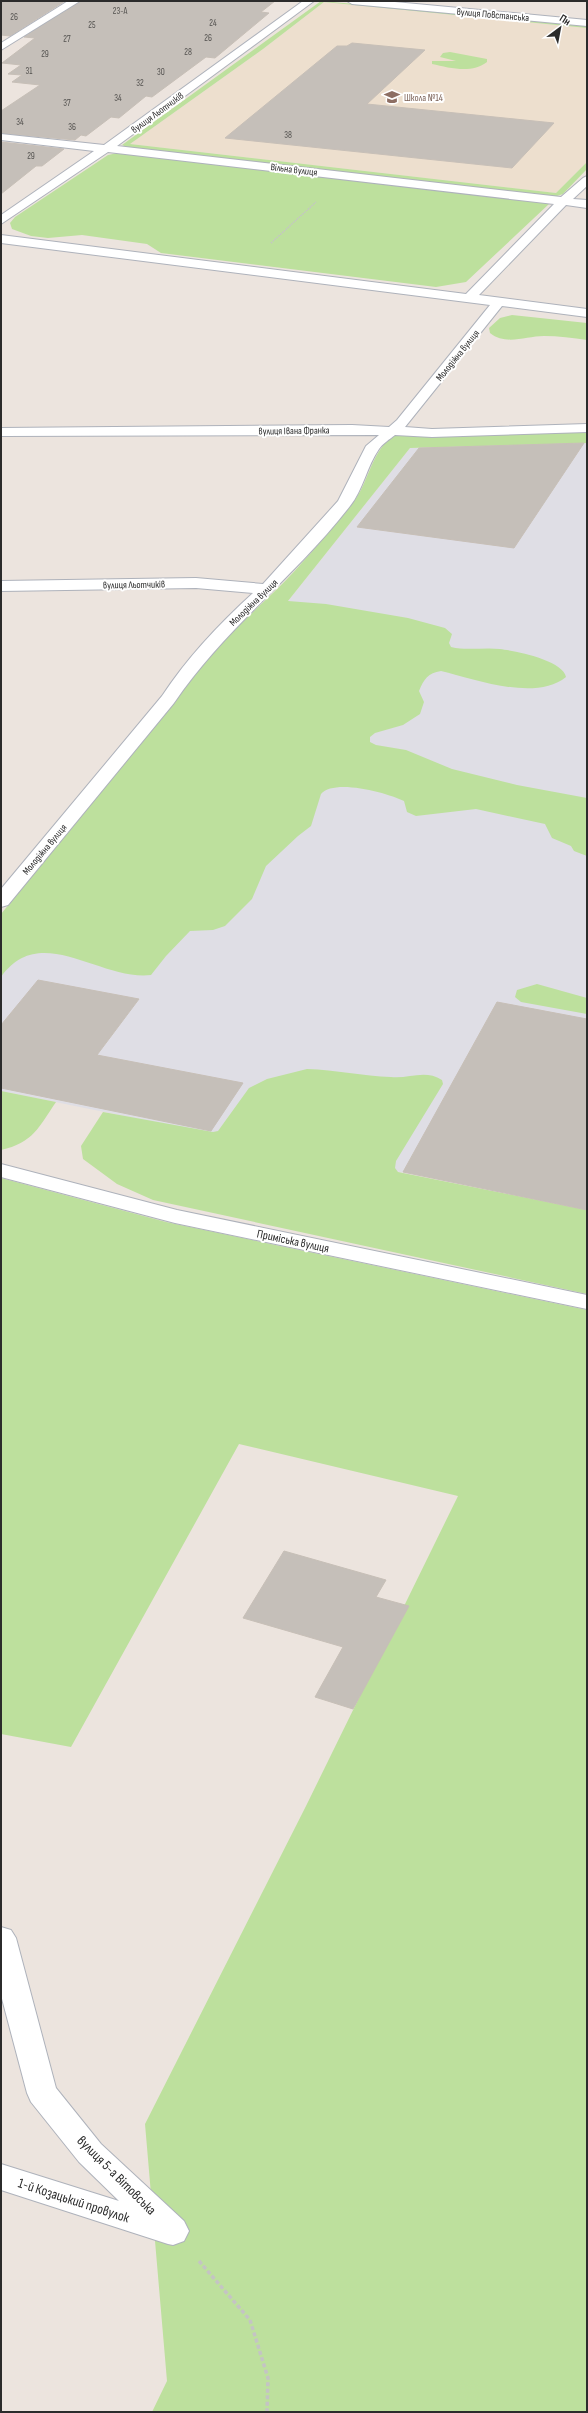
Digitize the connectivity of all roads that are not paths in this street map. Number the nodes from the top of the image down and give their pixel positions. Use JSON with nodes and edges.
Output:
{"nodes":[{"id":1,"x":75,"y":1,"type":"edge"},
{"id":2,"x":309,"y":1,"type":"edge"},
{"id":3,"x":352,"y":1,"type":"edge"},
{"id":4,"x":526,"y":6,"type":"dead end"},
{"id":5,"x":514,"y":16,"type":"junction"},
{"id":6,"x":587,"y":23,"type":"edge"},
{"id":7,"x":1,"y":47,"type":"edge"},
{"id":8,"x":1,"y":137,"type":"edge"},
{"id":9,"x":107,"y":148,"type":"junction"},
{"id":10,"x":587,"y":180,"type":"edge"},
{"id":11,"x":566,"y":201,"type":"junction"},
{"id":12,"x":587,"y":204,"type":"edge"},
{"id":13,"x":1,"y":220,"type":"edge"},
{"id":14,"x":1,"y":239,"type":"edge"},
{"id":15,"x":469,"y":298,"type":"junction"},
{"id":16,"x":499,"y":302,"type":"junction"},
{"id":17,"x":587,"y":313,"type":"edge"},
{"id":18,"x":587,"y":428,"type":"edge"},
{"id":19,"x":393,"y":430,"type":"junction"},
{"id":20,"x":1,"y":432,"type":"edge"},
{"id":21,"x":1,"y":586,"type":"edge"},
{"id":22,"x":268,"y":589,"type":"junction"},
{"id":23,"x":1,"y":901,"type":"edge"},
{"id":24,"x":1,"y":1170,"type":"edge"},
{"id":25,"x":587,"y":1302,"type":"edge"},
{"id":26,"x":1,"y":1938,"type":"edge"},
{"id":27,"x":1,"y":2177,"type":"edge"},
{"id":28,"x":173,"y":2231,"type":"joint"}],
"edges":[{"from":1,"to":7,"type":"street"},
{"from":2,"to":9,"type":"street","name":"вулиця Льотчиків"},
{"from":3,"to":5,"type":"street","name":"вулиця Повстанська"},
{"from":4,"to":5,"type":"street"},
{"from":5,"to":6,"type":"street","name":"вулиця Повстанська"},
{"from":8,"to":9,"type":"street","name":"Вільна вулиця"},
{"from":9,"to":11,"type":"street","name":"Вільна вулиця"},
{"from":9,"to":13,"type":"street","name":"вулиця Льотчиків"},
{"from":10,"to":11,"type":"street"},
{"from":11,"to":12,"type":"street","name":"Вільна вулиця"},
{"from":11,"to":15,"type":"street"},
{"from":14,"to":15,"type":"street"},
{"from":15,"to":16,"type":"street"},
{"from":16,"to":17,"type":"street"},
{"from":16,"to":19,"type":"street","name":"Молодіжна вулиця"},
{"from":18,"to":19,"type":"street","name":"вулиця Івана Франка"},
{"from":19,"to":20,"type":"street","name":"вулиця Івана Франка"},
{"from":19,"to":22,"type":"street","name":"Молодіжна вулиця"},
{"from":21,"to":22,"type":"street","name":"вулиця Льотчиків"},
{"from":22,"to":23,"type":"street","name":"Молодіжна вулиця"},
{"from":24,"to":25,"type":"street","name":"Приміська вулиця"},
{"from":26,"to":28,"type":"street","name":"вулиця 5-а Вітовська"},
{"from":27,"to":28,"type":"street","name":"1-й Козацький провулок"}]}
